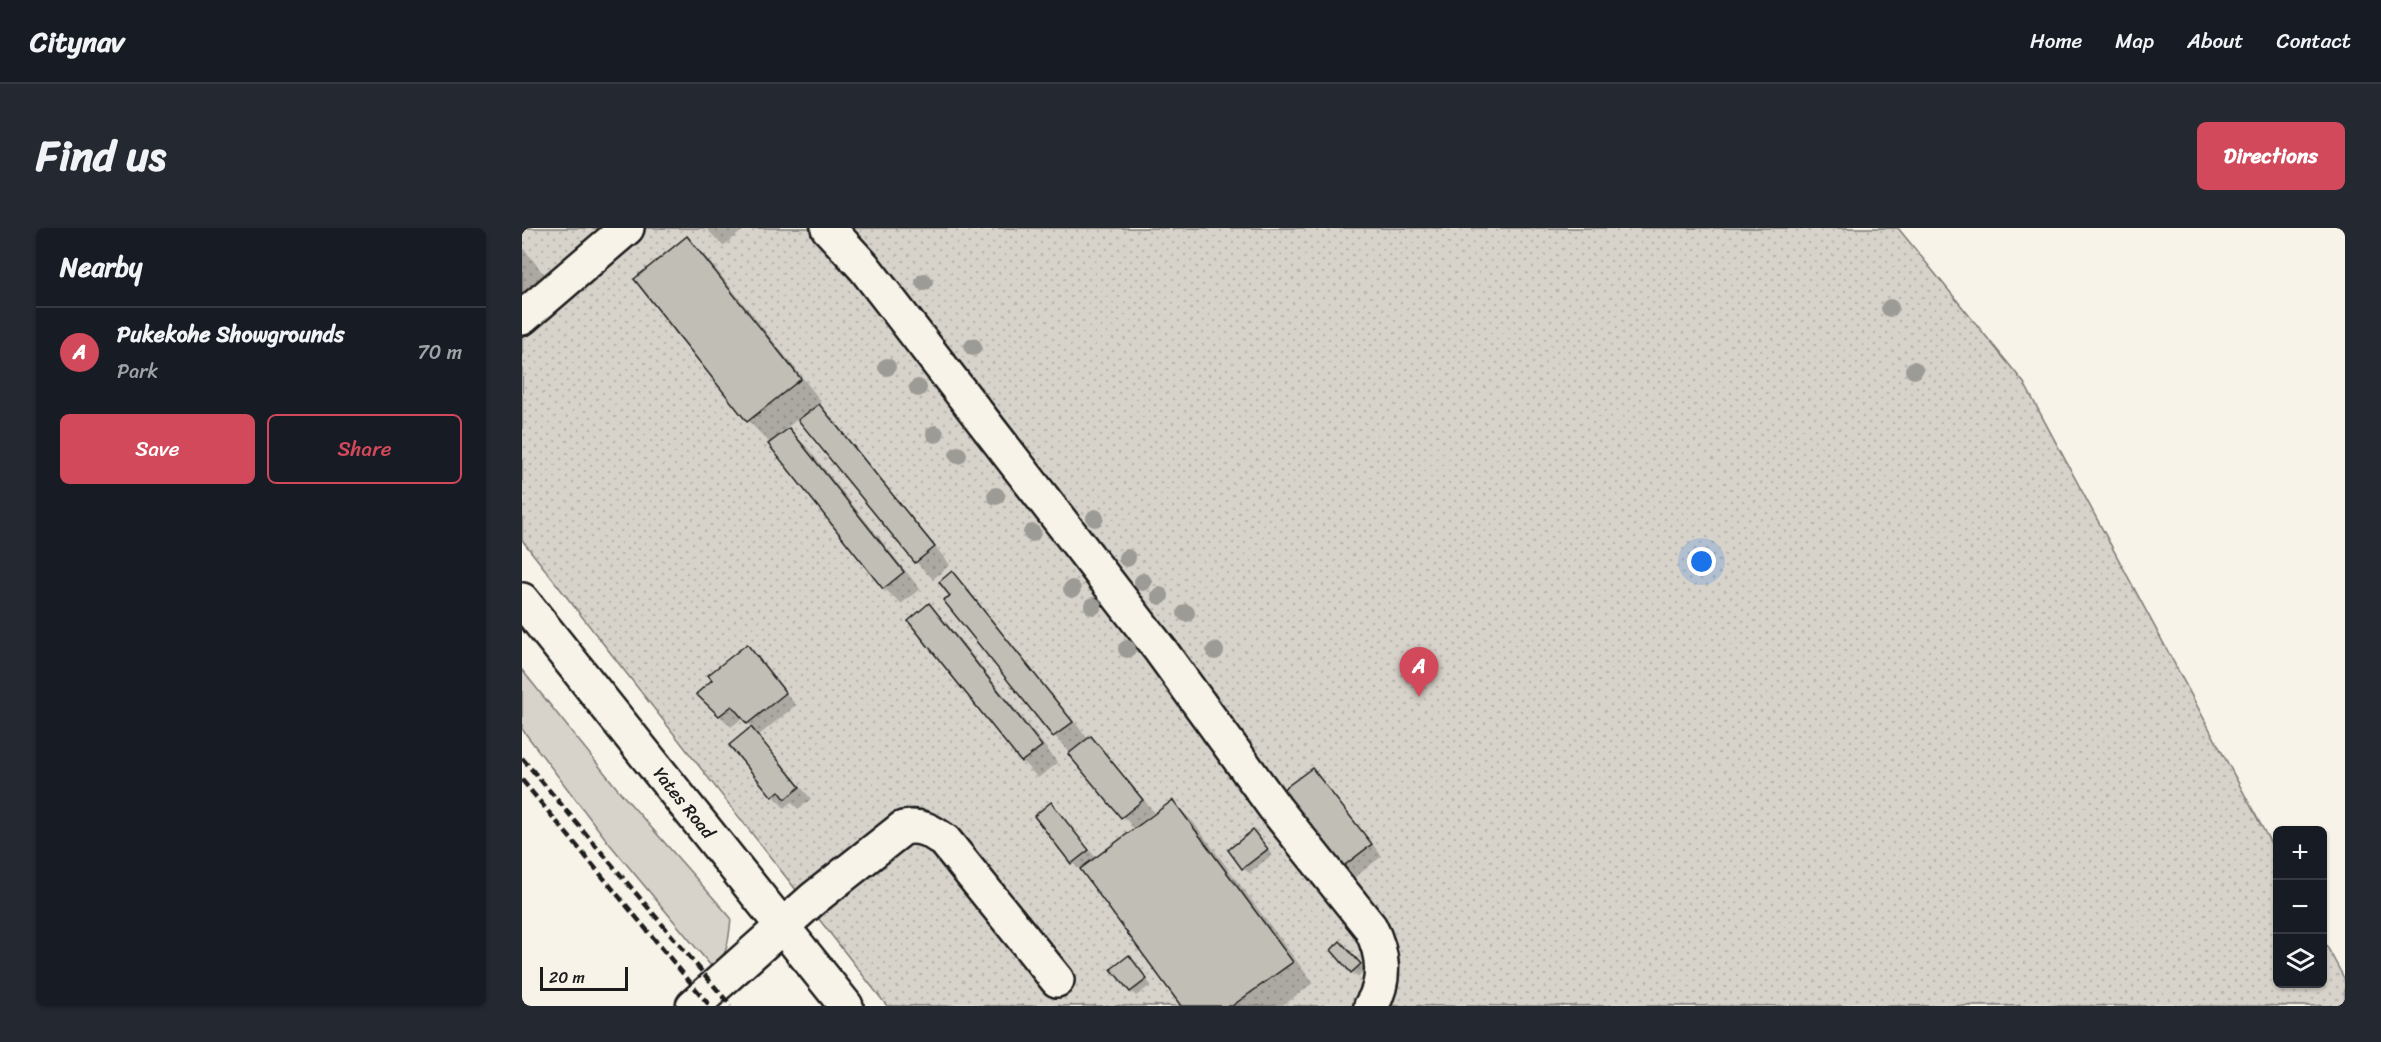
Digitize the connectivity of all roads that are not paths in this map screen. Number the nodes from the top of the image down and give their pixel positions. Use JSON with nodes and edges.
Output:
{"nodes":[{"id":1,"x":627,"y":228,"type":"edge"},
{"id":2,"x":828,"y":228,"type":"edge"},
{"id":3,"x":522,"y":318,"type":"edge"},
{"id":4,"x":522,"y":600,"type":"edge"},
{"id":5,"x":783,"y":926,"type":"junction"},
{"id":6,"x":1057,"y":980,"type":"dead end"},
{"id":7,"x":693,"y":1006,"type":"edge"},
{"id":8,"x":846,"y":1006,"type":"edge"},
{"id":9,"x":1371,"y":1006,"type":"edge"}],
"edges":[{"from":1,"to":3,"type":"street"},
{"from":2,"to":9,"type":"street"},
{"from":4,"to":5,"type":"street","name":"Yates Road"},
{"from":5,"to":6,"type":"street"},
{"from":5,"to":7,"type":"street"},
{"from":5,"to":8,"type":"street","name":"Yates Road"}]}
